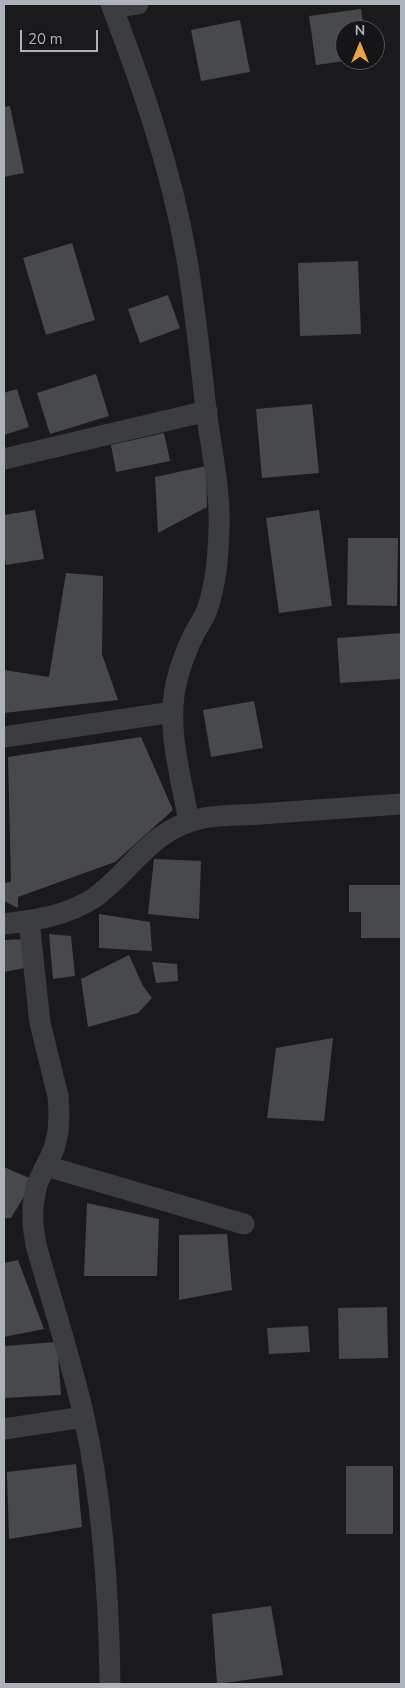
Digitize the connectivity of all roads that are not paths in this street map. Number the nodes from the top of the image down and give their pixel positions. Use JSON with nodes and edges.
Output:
{"nodes":[{"id":1,"x":138,"y":4,"type":"edge"},
{"id":2,"x":112,"y":6,"type":"edge"},
{"id":3,"x":207,"y":411,"type":"junction"},
{"id":4,"x":4,"y":460,"type":"edge"},
{"id":5,"x":173,"y":712,"type":"junction"},
{"id":6,"x":4,"y":737,"type":"edge"},
{"id":7,"x":401,"y":804,"type":"edge"},
{"id":8,"x":189,"y":822,"type":"junction"},
{"id":9,"x":29,"y":921,"type":"junction"},
{"id":10,"x":4,"y":924,"type":"edge"},
{"id":11,"x":46,"y":1166,"type":"junction"},
{"id":12,"x":244,"y":1224,"type":"dead end"},
{"id":13,"x":84,"y":1417,"type":"junction"},
{"id":14,"x":4,"y":1429,"type":"edge"},
{"id":15,"x":110,"y":1684,"type":"edge"}],
"edges":[{"from":1,"to":2,"type":"street"},
{"from":2,"to":3,"type":"street"},
{"from":3,"to":4,"type":"street"},
{"from":3,"to":5,"type":"street"},
{"from":5,"to":6,"type":"street"},
{"from":5,"to":8,"type":"street"},
{"from":7,"to":8,"type":"street"},
{"from":8,"to":9,"type":"street"},
{"from":9,"to":10,"type":"street"},
{"from":9,"to":11,"type":"street"},
{"from":11,"to":12,"type":"street"},
{"from":11,"to":13,"type":"street"},
{"from":13,"to":14,"type":"street"},
{"from":13,"to":15,"type":"street"}]}
